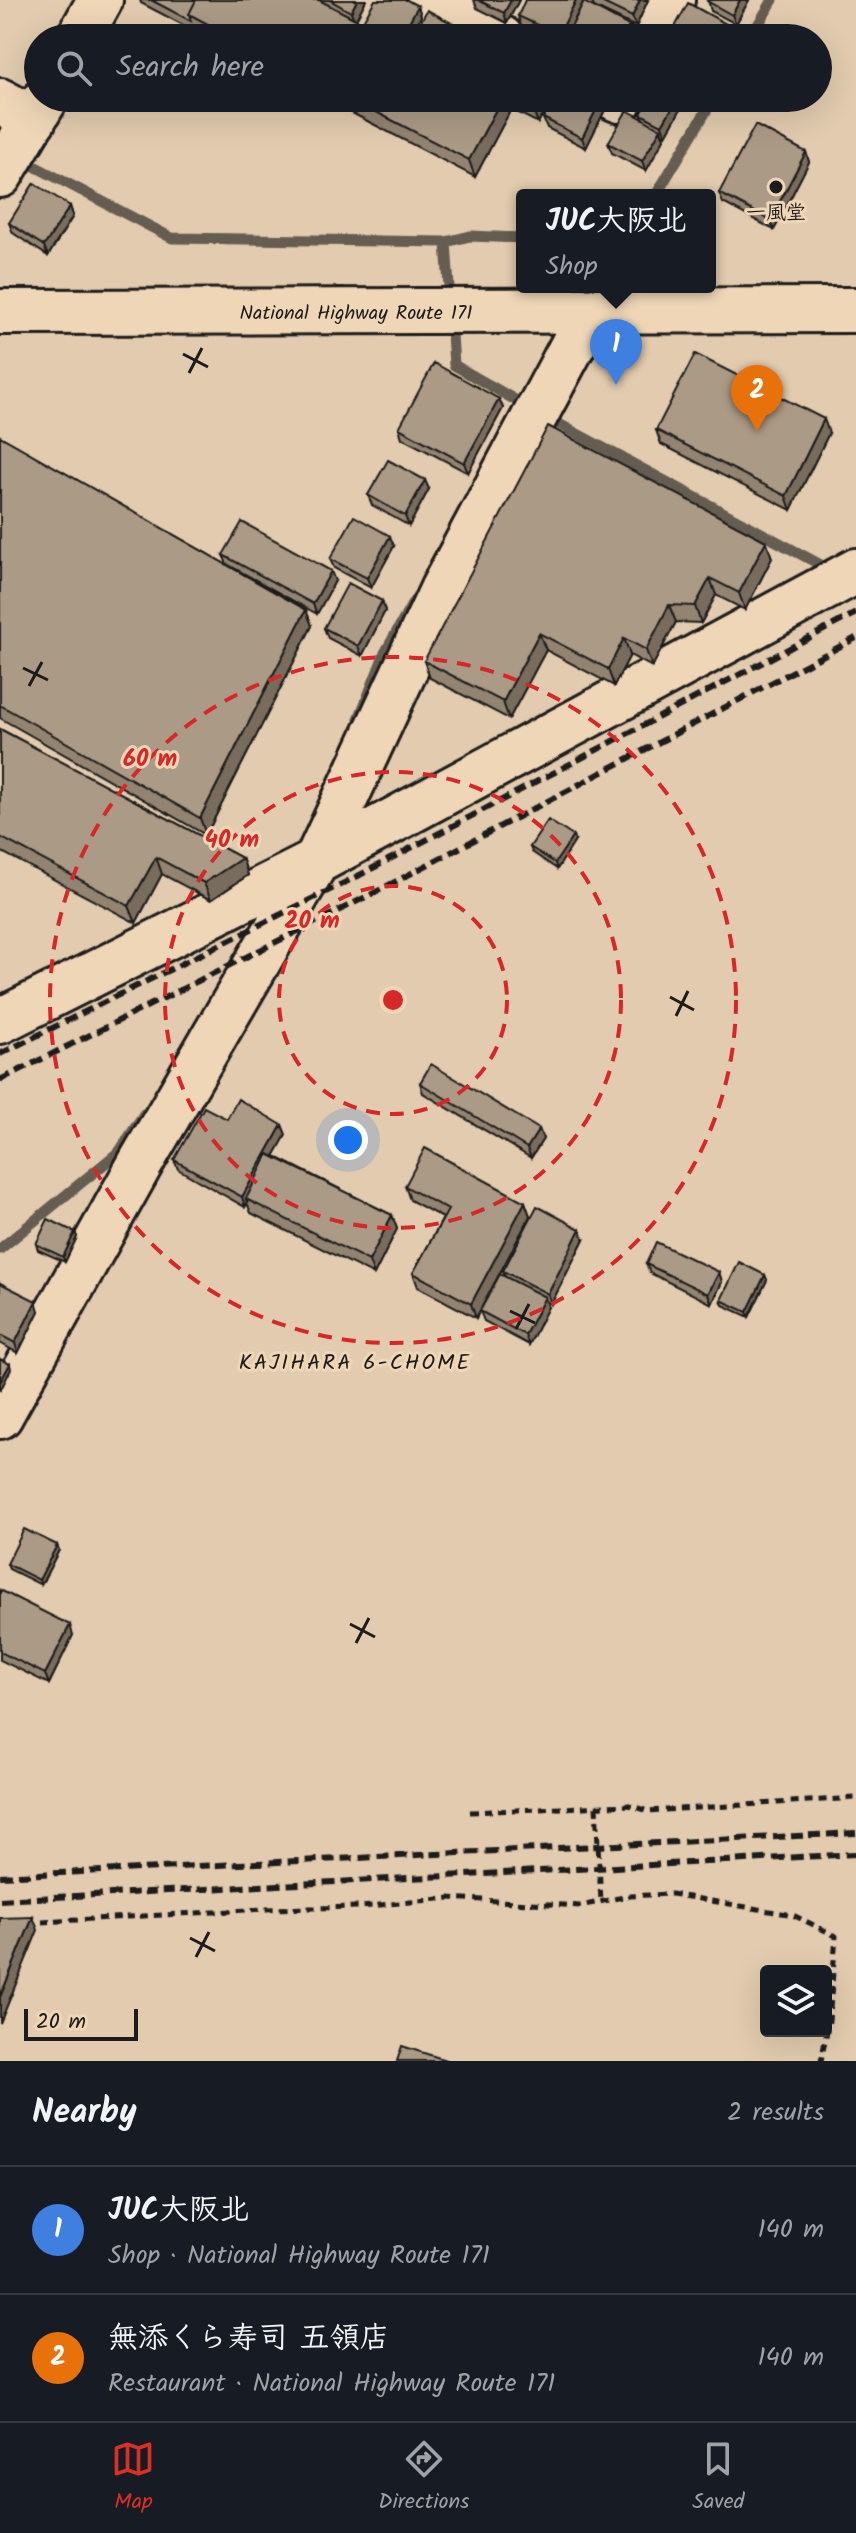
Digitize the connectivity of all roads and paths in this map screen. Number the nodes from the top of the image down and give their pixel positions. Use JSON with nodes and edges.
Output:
{"nodes":[{"id":1,"x":100,"y":0,"type":"edge"},
{"id":2,"x":428,"y":0,"type":"edge"},
{"id":3,"x":672,"y":0,"type":"edge"},
{"id":4,"x":87,"y":24,"type":"edge"},
{"id":5,"x":474,"y":24,"type":"edge"},
{"id":6,"x":659,"y":24,"type":"edge"},
{"id":7,"x":27,"y":112,"type":"edge"},
{"id":8,"x":0,"y":175,"type":"edge"},
{"id":9,"x":856,"y":310,"type":"edge"},
{"id":10,"x":591,"y":311,"type":"junction"},
{"id":11,"x":0,"y":312,"type":"edge"},
{"id":12,"x":838,"y":581,"type":"edge"},
{"id":13,"x":316,"y":862,"type":"junction"},
{"id":14,"x":0,"y":1021,"type":"edge"},
{"id":15,"x":0,"y":1416,"type":"edge"},
{"id":16,"x":856,"y":1798,"type":"edge"},
{"id":17,"x":596,"y":1806,"type":"junction"},
{"id":18,"x":470,"y":1812,"type":"dead end"},
{"id":19,"x":601,"y":1902,"type":"junction"},
{"id":20,"x":42,"y":1922,"type":"dead end"},
{"id":21,"x":821,"y":2061,"type":"edge"}],
"edges":[{"from":1,"to":4,"type":"main road"},
{"from":2,"to":5,"type":"main road"},
{"from":3,"to":6,"type":"main road"},
{"from":7,"to":8,"type":"main road"},
{"from":9,"to":10,"type":"main road","name":"National Highway Route 171"},
{"from":10,"to":11,"type":"main road","name":"National Highway Route 171"},
{"from":10,"to":13,"type":"main road"},
{"from":12,"to":13,"type":"main road"},
{"from":13,"to":14,"type":"main road"},
{"from":13,"to":15,"type":"main road"},
{"from":16,"to":17,"type":"path"},
{"from":17,"to":18,"type":"path"},
{"from":17,"to":19,"type":"path"},
{"from":19,"to":20,"type":"path"},
{"from":19,"to":21,"type":"path"}]}
